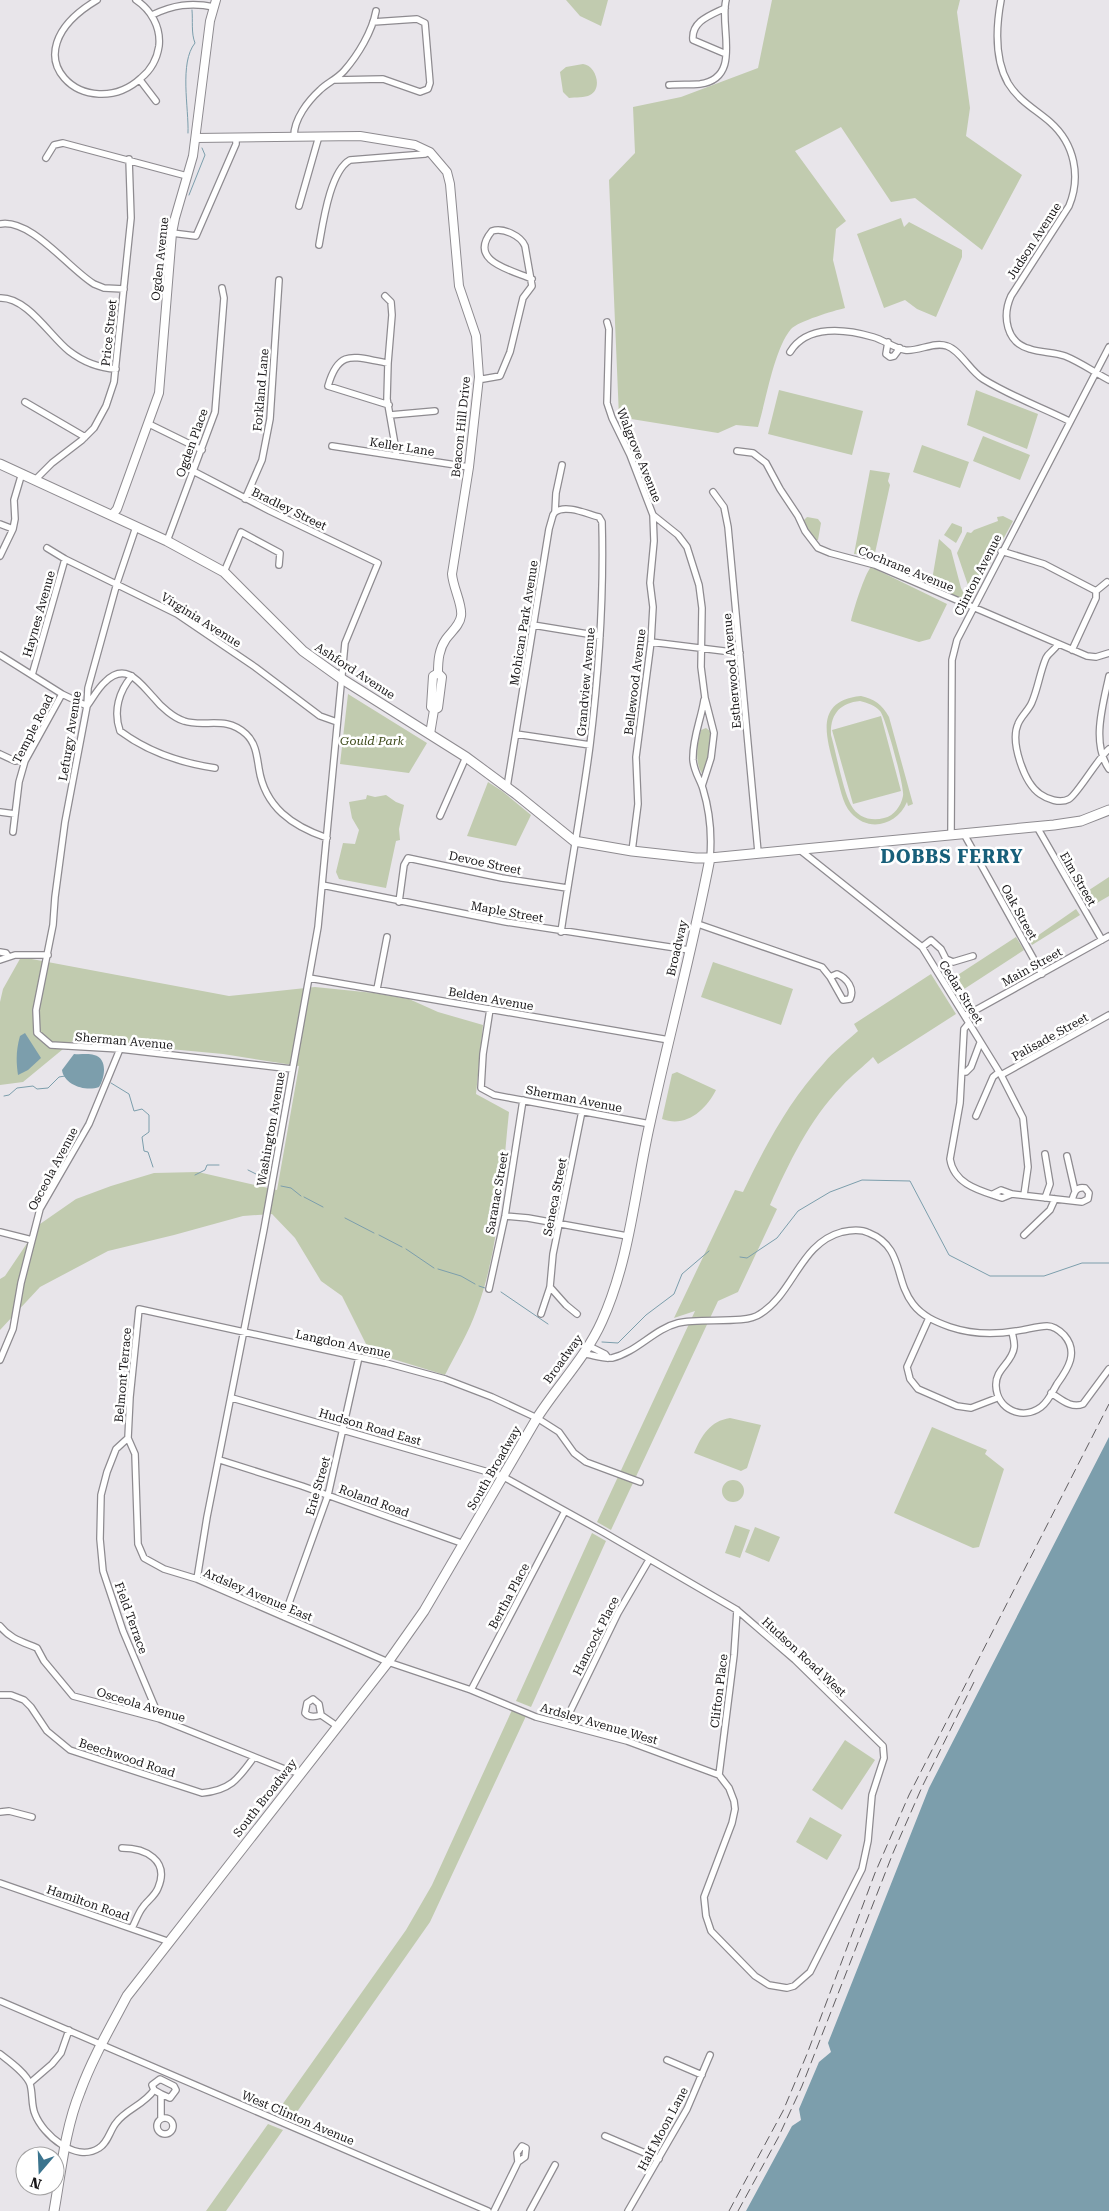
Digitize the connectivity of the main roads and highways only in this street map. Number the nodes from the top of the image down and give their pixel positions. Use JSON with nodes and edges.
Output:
{"nodes":[{"id":1,"x":0,"y":464,"type":"edge"},
{"id":2,"x":1109,"y":810,"type":"edge"},
{"id":3,"x":710,"y":858,"type":"junction"},
{"id":4,"x":537,"y":1418,"type":"joint"},
{"id":5,"x":54,"y":2211,"type":"edge"}],
"edges":[{"from":1,"to":3,"type":"main road","name":"Ashford Avenue"},
{"from":2,"to":3,"type":"main road"},
{"from":3,"to":4,"type":"main road","name":"Broadway"},
{"from":4,"to":5,"type":"main road","name":"South Broadway"}]}
